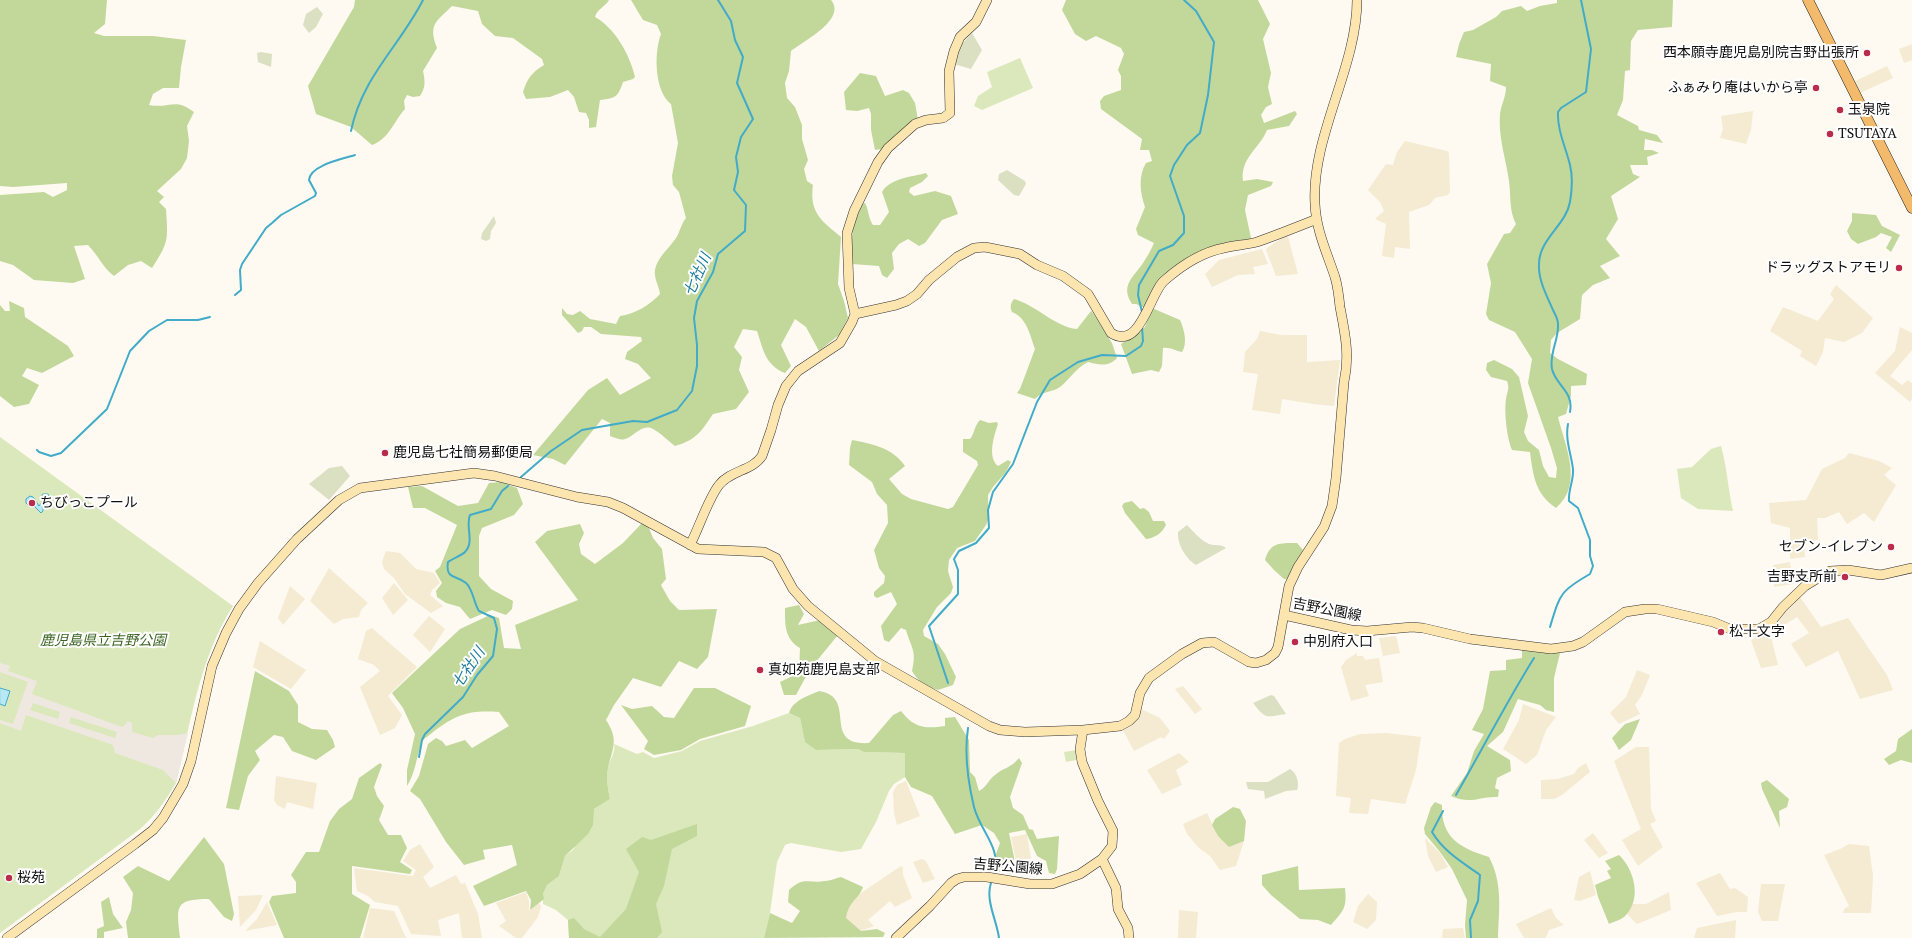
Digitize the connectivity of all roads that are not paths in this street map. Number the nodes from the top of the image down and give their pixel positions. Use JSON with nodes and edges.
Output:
{"nodes":[{"id":1,"x":987,"y":0,"type":"edge"},
{"id":2,"x":1357,"y":0,"type":"edge"},
{"id":3,"x":1808,"y":0,"type":"edge"},
{"id":4,"x":1912,"y":208,"type":"edge"},
{"id":5,"x":1317,"y":219,"type":"junction"},
{"id":6,"x":855,"y":314,"type":"junction"},
{"id":7,"x":690,"y":545,"type":"junction"},
{"id":8,"x":1912,"y":568,"type":"edge"},
{"id":9,"x":1284,"y":615,"type":"junction"},
{"id":10,"x":1084,"y":730,"type":"junction"},
{"id":11,"x":1102,"y":859,"type":"junction"},
{"id":12,"x":7,"y":938,"type":"edge"},
{"id":13,"x":896,"y":938,"type":"edge"},
{"id":14,"x":1129,"y":938,"type":"edge"}],
"edges":[{"from":1,"to":6,"type":"street"},
{"from":2,"to":5,"type":"street"},
{"from":3,"to":4,"type":"main road"},
{"from":5,"to":6,"type":"street"},
{"from":5,"to":9,"type":"street"},
{"from":6,"to":7,"type":"street"},
{"from":7,"to":10,"type":"street"},
{"from":7,"to":12,"type":"street"},
{"from":8,"to":9,"type":"street","name":"吉野公園線"},
{"from":9,"to":10,"type":"street","name":"吉野公園線"},
{"from":10,"to":11,"type":"street","name":"吉野公園線"},
{"from":11,"to":13,"type":"street","name":"吉野公園線"},
{"from":11,"to":14,"type":"street"}]}
